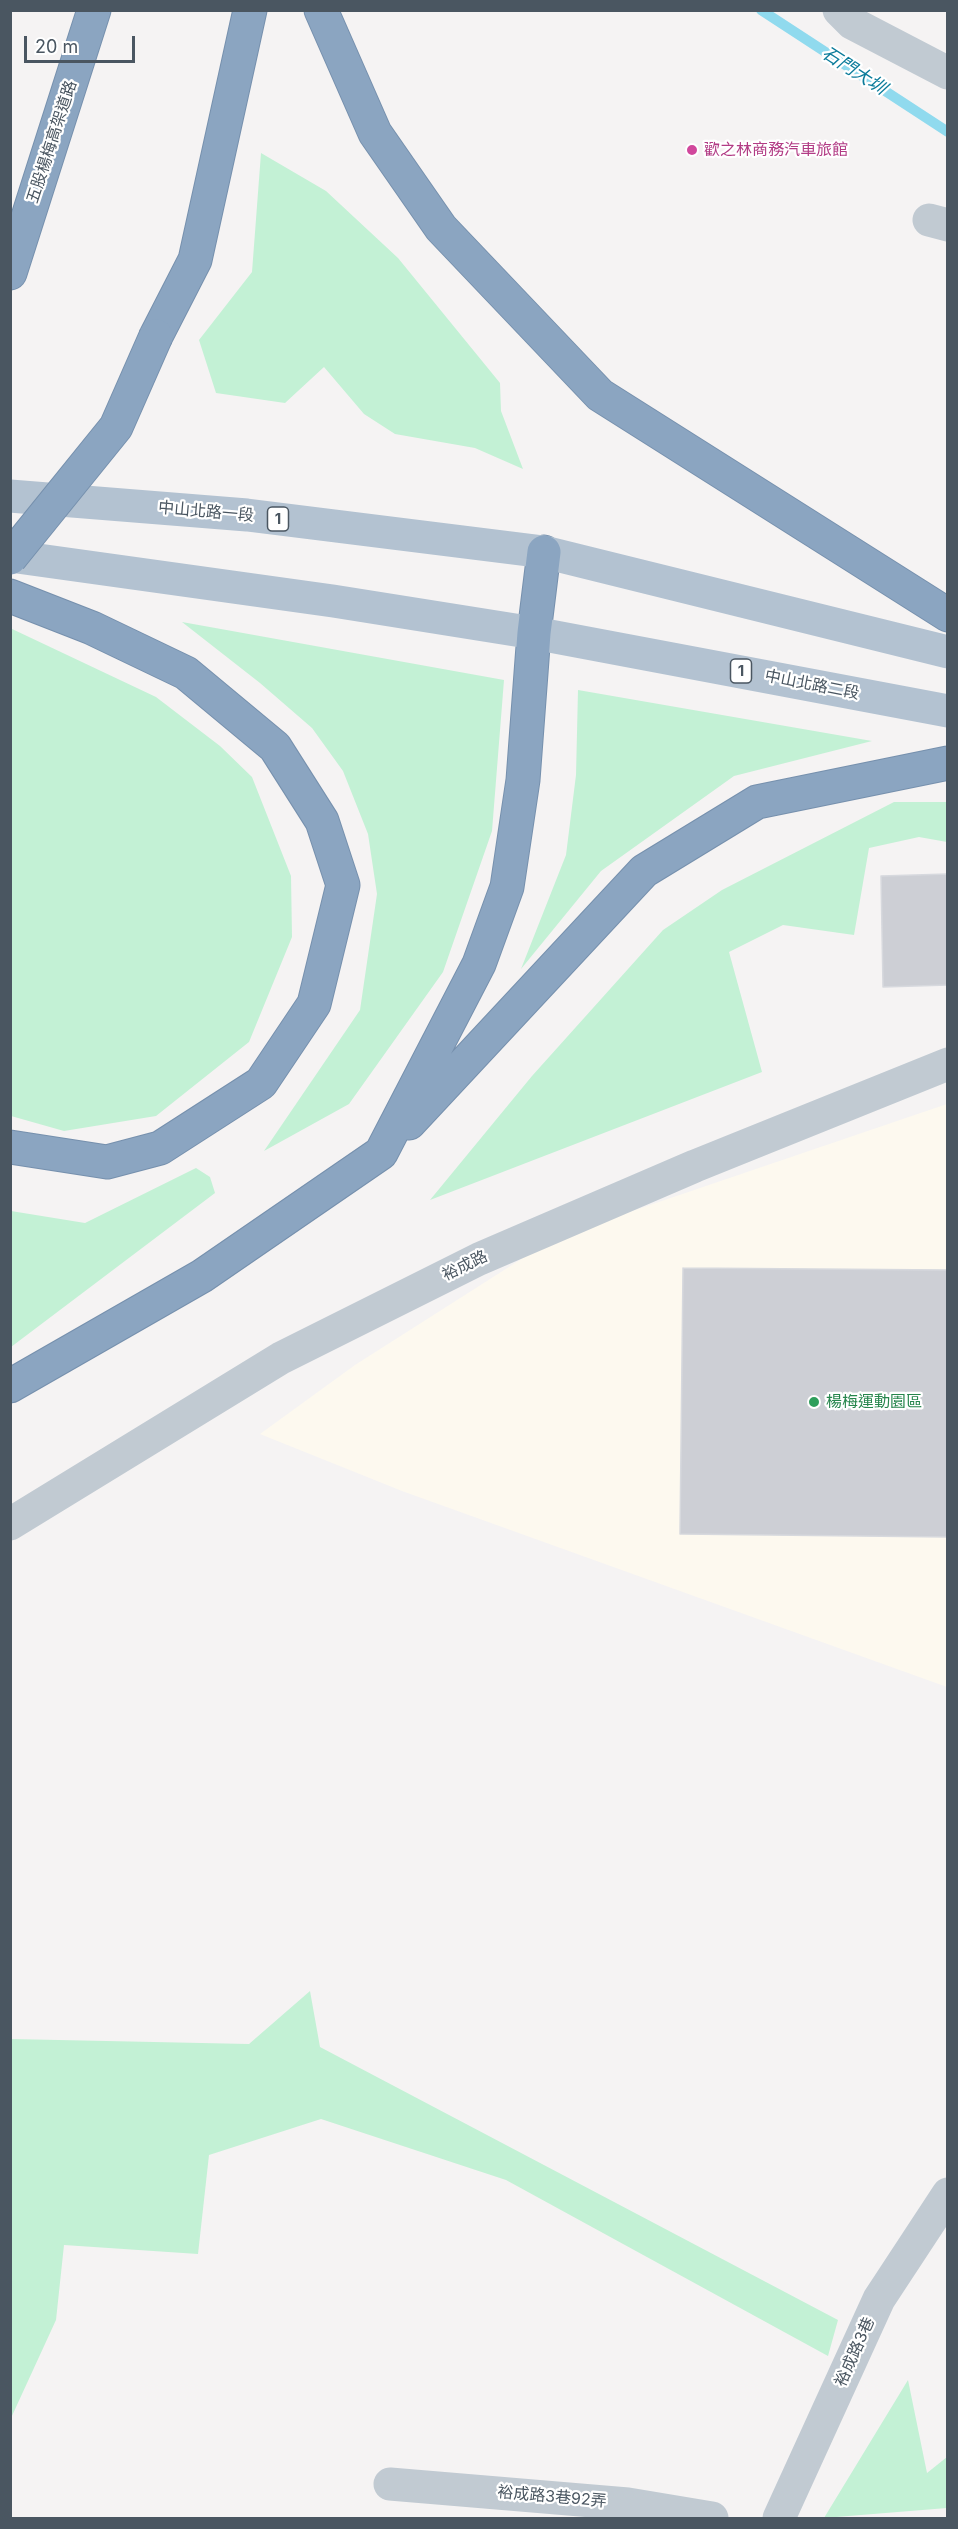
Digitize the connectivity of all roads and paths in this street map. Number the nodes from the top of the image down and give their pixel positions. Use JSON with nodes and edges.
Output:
{"nodes":[{"id":1,"x":94,"y":10,"type":"edge"},
{"id":2,"x":250,"y":10,"type":"edge"},
{"id":3,"x":321,"y":10,"type":"edge"},
{"id":4,"x":839,"y":10,"type":"edge"},
{"id":5,"x":948,"y":73,"type":"edge"},
{"id":6,"x":10,"y":273,"type":"edge"},
{"id":7,"x":10,"y":496,"type":"edge"},
{"id":8,"x":544,"y":552,"type":"junction"},
{"id":9,"x":10,"y":557,"type":"edge"},
{"id":10,"x":10,"y":596,"type":"edge"},
{"id":11,"x":948,"y":615,"type":"edge"},
{"id":12,"x":534,"y":633,"type":"junction"},
{"id":13,"x":948,"y":652,"type":"edge"},
{"id":14,"x":948,"y":711,"type":"edge"},
{"id":15,"x":948,"y":763,"type":"edge"},
{"id":16,"x":948,"y":1064,"type":"edge"},
{"id":17,"x":10,"y":1147,"type":"edge"},
{"id":18,"x":381,"y":1153,"type":"junction"},
{"id":19,"x":10,"y":1386,"type":"edge"},
{"id":20,"x":10,"y":1524,"type":"edge"},
{"id":21,"x":948,"y":2194,"type":"edge"},
{"id":22,"x":390,"y":2484,"type":"dead end"},
{"id":23,"x":712,"y":2518,"type":"edge"},
{"id":24,"x":779,"y":2518,"type":"edge"}],
"edges":[{"from":1,"to":6,"type":"highway","name":"五股楊梅高架道路"},
{"from":2,"to":9,"type":"highway","bridge":true},
{"from":3,"to":11,"type":"highway"},
{"from":4,"to":5,"type":"street"},
{"from":7,"to":8,"type":"main road","name":"中山北路一段","number":"1"},
{"from":8,"to":12,"type":"highway"},
{"from":8,"to":13,"type":"main road","number":"1"},
{"from":9,"to":12,"type":"main road","number":"1"},
{"from":10,"to":17,"type":"highway"},
{"from":12,"to":14,"type":"main road","name":"中山北路二段","number":"1"},
{"from":12,"to":18,"type":"highway"},
{"from":15,"to":18,"type":"highway"},
{"from":16,"to":20,"type":"street","name":"裕成路"},
{"from":18,"to":19,"type":"highway"},
{"from":21,"to":24,"type":"street","name":"裕成路3巷"},
{"from":22,"to":23,"type":"street","name":"裕成路3巷92弄"}]}
